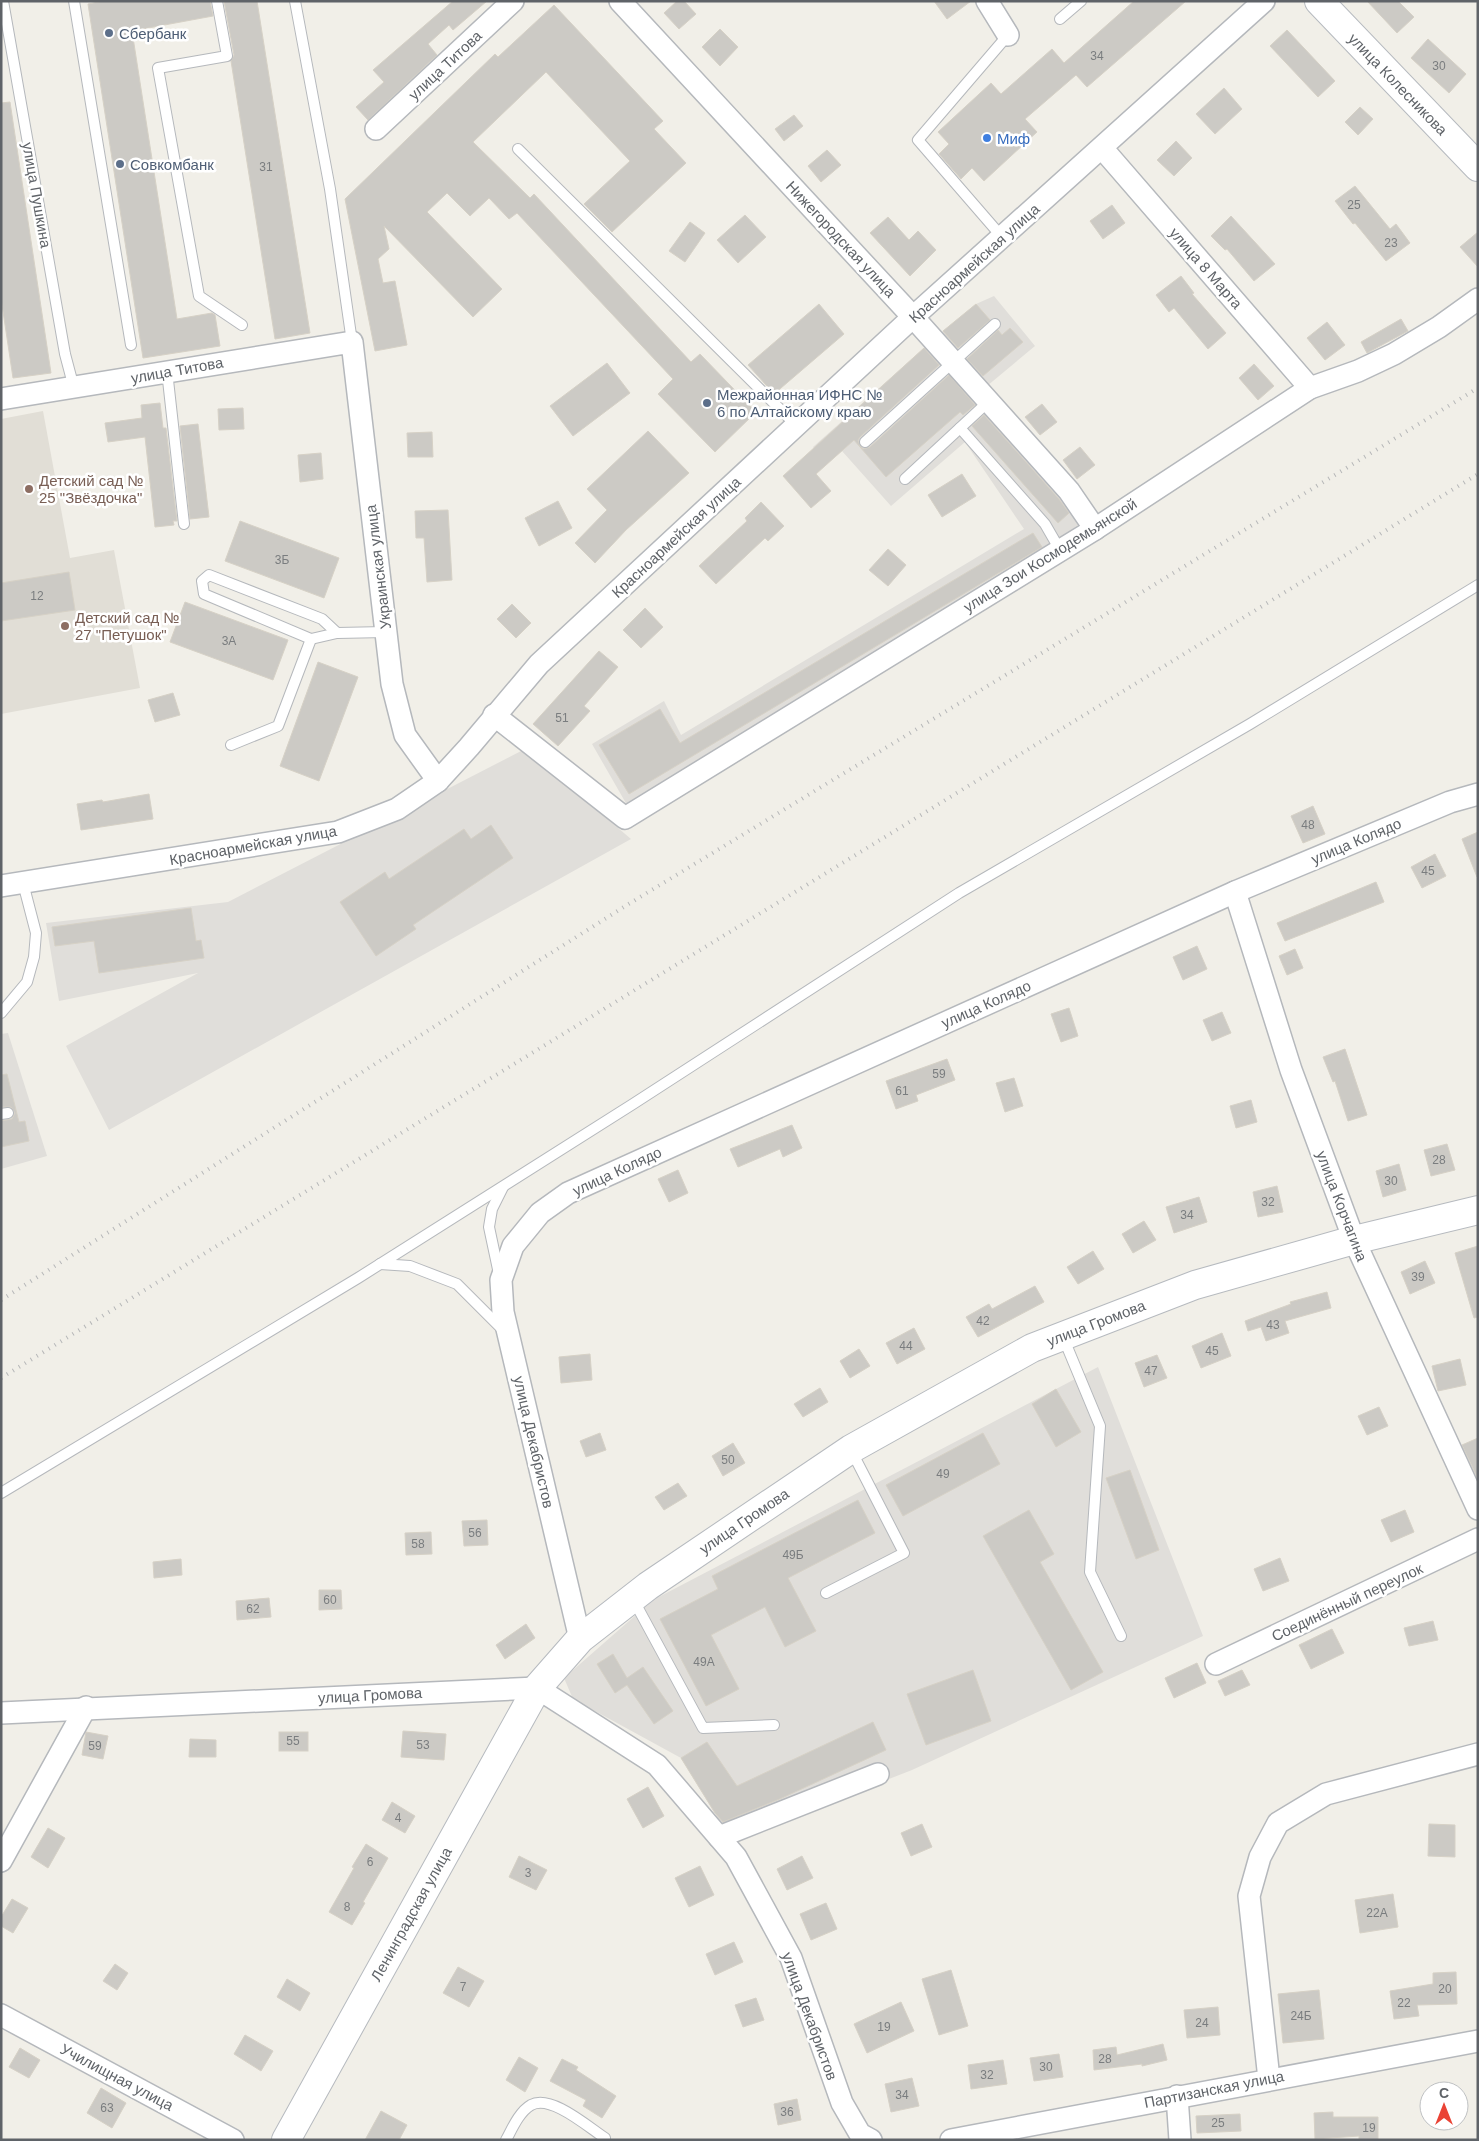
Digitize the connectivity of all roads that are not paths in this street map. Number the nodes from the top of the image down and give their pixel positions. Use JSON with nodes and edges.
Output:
{"nodes":[{"id":1,"x":3,"y":1,"type":"edge"},
{"id":2,"x":74,"y":1,"type":"edge"},
{"id":3,"x":217,"y":1,"type":"edge"},
{"id":4,"x":295,"y":1,"type":"edge"},
{"id":5,"x":513,"y":1,"type":"edge"},
{"id":6,"x":620,"y":1,"type":"edge"},
{"id":7,"x":987,"y":1,"type":"edge"},
{"id":8,"x":1081,"y":1,"type":"edge"},
{"id":9,"x":1264,"y":1,"type":"edge"},
{"id":10,"x":1319,"y":1,"type":"edge"},
{"id":11,"x":1060,"y":19,"type":"dead end"},
{"id":12,"x":1008,"y":35,"type":"joint"},
{"id":13,"x":376,"y":129,"type":"dead end"},
{"id":14,"x":1102,"y":148,"type":"junction"},
{"id":15,"x":518,"y":149,"type":"dead end"},
{"id":16,"x":1478,"y":167,"type":"edge"},
{"id":17,"x":1002,"y":237,"type":"junction"},
{"id":18,"x":1478,"y":299,"type":"edge"},
{"id":19,"x":913,"y":317,"type":"junction"},
{"id":20,"x":995,"y":324,"type":"dead end"},
{"id":21,"x":242,"y":325,"type":"dead end"},
{"id":22,"x":352,"y":342,"type":"junction"},
{"id":23,"x":131,"y":345,"type":"dead end"},
{"id":24,"x":953,"y":362,"type":"junction"},
{"id":25,"x":167,"y":371,"type":"junction"},
{"id":26,"x":74,"y":388,"type":"junction"},
{"id":27,"x":1310,"y":388,"type":"junction"},
{"id":28,"x":1,"y":400,"type":"edge"},
{"id":29,"x":988,"y":402,"type":"junction"},
{"id":30,"x":796,"y":425,"type":"junction"},
{"id":31,"x":960,"y":428,"type":"junction"},
{"id":32,"x":866,"y":442,"type":"dead end"},
{"id":33,"x":905,"y":479,"type":"dead end"},
{"id":34,"x":184,"y":524,"type":"dead end"},
{"id":35,"x":1095,"y":529,"type":"junction"},
{"id":36,"x":1060,"y":550,"type":"junction"},
{"id":37,"x":1478,"y":585,"type":"edge"},
{"id":38,"x":386,"y":632,"type":"junction"},
{"id":39,"x":337,"y":633,"type":"junction"},
{"id":40,"x":311,"y":639,"type":"junction"},
{"id":41,"x":494,"y":715,"type":"junction"},
{"id":42,"x":231,"y":745,"type":"dead end"},
{"id":43,"x":438,"y":781,"type":"junction"},
{"id":44,"x":1478,"y":794,"type":"edge"},
{"id":45,"x":23,"y":883,"type":"junction"},
{"id":46,"x":1,"y":886,"type":"edge"},
{"id":47,"x":1235,"y":892,"type":"junction"},
{"id":48,"x":1,"y":1013,"type":"edge"},
{"id":49,"x":503,"y":1186,"type":"junction"},
{"id":50,"x":1478,"y":1210,"type":"edge"},
{"id":51,"x":1354,"y":1240,"type":"junction"},
{"id":52,"x":513,"y":1246,"type":"joint"},
{"id":53,"x":380,"y":1264,"type":"junction"},
{"id":54,"x":501,"y":1280,"type":"junction"},
{"id":55,"x":508,"y":1335,"type":"junction"},
{"id":56,"x":1062,"y":1336,"type":"junction"},
{"id":57,"x":851,"y":1449,"type":"junction"},
{"id":58,"x":1,"y":1493,"type":"edge"},
{"id":59,"x":1478,"y":1509,"type":"edge"},
{"id":60,"x":1478,"y":1539,"type":"edge"},
{"id":61,"x":826,"y":1593,"type":"dead end"},
{"id":62,"x":633,"y":1598,"type":"junction"},
{"id":63,"x":1121,"y":1636,"type":"dead end"},
{"id":64,"x":580,"y":1639,"type":"junction"},
{"id":65,"x":1216,"y":1664,"type":"dead end"},
{"id":66,"x":537,"y":1688,"type":"junction"},
{"id":67,"x":86,"y":1708,"type":"junction"},
{"id":68,"x":1,"y":1713,"type":"edge"},
{"id":69,"x":774,"y":1725,"type":"dead end"},
{"id":70,"x":1478,"y":1754,"type":"edge"},
{"id":71,"x":878,"y":1774,"type":"dead end"},
{"id":72,"x":719,"y":1837,"type":"junction"},
{"id":73,"x":1,"y":1861,"type":"edge"},
{"id":74,"x":1,"y":2015,"type":"edge"},
{"id":75,"x":1478,"y":2041,"type":"edge"},
{"id":76,"x":1269,"y":2079,"type":"junction"},
{"id":77,"x":1178,"y":2096,"type":"junction"},
{"id":78,"x":605,"y":2138,"type":"dead end"},
{"id":79,"x":232,"y":2140,"type":"edge"},
{"id":80,"x":286,"y":2140,"type":"edge"},
{"id":81,"x":506,"y":2140,"type":"edge"},
{"id":82,"x":871,"y":2140,"type":"edge"},
{"id":83,"x":951,"y":2140,"type":"edge"},
{"id":84,"x":1180,"y":2140,"type":"edge"}],
"edges":[{"from":1,"to":26,"type":"lane","name":"улица Пушкина"},
{"from":2,"to":23,"type":"lane"},
{"from":3,"to":21,"type":"lane"},
{"from":4,"to":22,"type":"lane"},
{"from":5,"to":13,"type":"street","name":"улица Титова"},
{"from":6,"to":19,"type":"street","name":"Нижегородская улица"},
{"from":7,"to":12,"type":"street"},
{"from":8,"to":11,"type":"lane"},
{"from":9,"to":14,"type":"street","name":"Красноармейская улица"},
{"from":10,"to":16,"type":"street","name":"улица Колесникова"},
{"from":12,"to":17,"type":"lane"},
{"from":14,"to":17,"type":"street","name":"Красноармейская улица"},
{"from":14,"to":27,"type":"street","name":"улица 8 Марта"},
{"from":15,"to":30,"type":"lane"},
{"from":17,"to":19,"type":"street","name":"Красноармейская улица"},
{"from":18,"to":27,"type":"street","name":"улица Зои Космодемьянской"},
{"from":19,"to":24,"type":"street","name":"Нижегородская улица"},
{"from":19,"to":30,"type":"street","name":"Красноармейская улица"},
{"from":20,"to":24,"type":"lane"},
{"from":22,"to":25,"type":"street","name":"улица Титова"},
{"from":22,"to":38,"type":"street","name":"Украинская улица"},
{"from":24,"to":29,"type":"street","name":"Нижегородская улица"},
{"from":24,"to":32,"type":"lane"},
{"from":25,"to":26,"type":"street","name":"улица Титова"},
{"from":25,"to":34,"type":"lane"},
{"from":26,"to":28,"type":"street","name":"улица Титова"},
{"from":27,"to":35,"type":"street","name":"улица Зои Космодемьянской"},
{"from":29,"to":31,"type":"lane"},
{"from":29,"to":35,"type":"street","name":"Нижегородская улица"},
{"from":30,"to":41,"type":"street","name":"Красноармейская улица"},
{"from":31,"to":33,"type":"lane"},
{"from":31,"to":36,"type":"lane"},
{"from":35,"to":36,"type":"street","name":"улица Зои Космодемьянской"},
{"from":36,"to":41,"type":"street","name":"улица Зои Космодемьянской"},
{"from":37,"to":49,"type":"lane"},
{"from":38,"to":39,"type":"lane"},
{"from":38,"to":43,"type":"street","name":"Украинская улица"},
{"from":39,"to":40,"type":"lane"},
{"from":39,"to":40,"type":"lane"},
{"from":40,"to":42,"type":"lane"},
{"from":41,"to":43,"type":"street","name":"Красноармейская улица"},
{"from":43,"to":45,"type":"street","name":"Красноармейская улица"},
{"from":44,"to":47,"type":"street","name":"улица Колядо"},
{"from":45,"to":46,"type":"street","name":"Красноармейская улица"},
{"from":45,"to":48,"type":"lane"},
{"from":47,"to":51,"type":"street","name":"улица Корчагина"},
{"from":47,"to":52,"type":"street","name":"улица Колядо"},
{"from":49,"to":53,"type":"lane"},
{"from":49,"to":54,"type":"lane"},
{"from":50,"to":51,"type":"street","name":"улица Громова"},
{"from":51,"to":56,"type":"street","name":"улица Громова"},
{"from":51,"to":59,"type":"street","name":"улица Корчагина"},
{"from":52,"to":54,"type":"street","name":"улица Декабристов"},
{"from":53,"to":55,"type":"lane"},
{"from":53,"to":58,"type":"lane"},
{"from":54,"to":55,"type":"street","name":"улица Декабристов"},
{"from":55,"to":64,"type":"street","name":"улица Декабристов"},
{"from":56,"to":57,"type":"street","name":"улица Громова"},
{"from":56,"to":63,"type":"lane"},
{"from":57,"to":61,"type":"lane"},
{"from":57,"to":62,"type":"street","name":"улица Громова"},
{"from":60,"to":65,"type":"street","name":"Соединённый переулок"},
{"from":62,"to":64,"type":"street","name":"улица Громова"},
{"from":62,"to":69,"type":"lane"},
{"from":64,"to":66,"type":"street","name":"улица Громова"},
{"from":66,"to":67,"type":"street","name":"улица Громова"},
{"from":66,"to":72,"type":"street","name":"улица Декабристов"},
{"from":66,"to":80,"type":"street","name":"Ленинградская улица"},
{"from":67,"to":68,"type":"street","name":"улица Громова"},
{"from":67,"to":73,"type":"street"},
{"from":70,"to":76,"type":"street"},
{"from":71,"to":72,"type":"street"},
{"from":72,"to":82,"type":"street","name":"улица Декабристов"},
{"from":74,"to":79,"type":"street","name":"Училищная улица"},
{"from":75,"to":76,"type":"street","name":"Партизанская улица"},
{"from":76,"to":77,"type":"street","name":"Партизанская улица"},
{"from":77,"to":83,"type":"street","name":"Партизанская улица"},
{"from":77,"to":84,"type":"street"},
{"from":78,"to":81,"type":"lane"}]}
